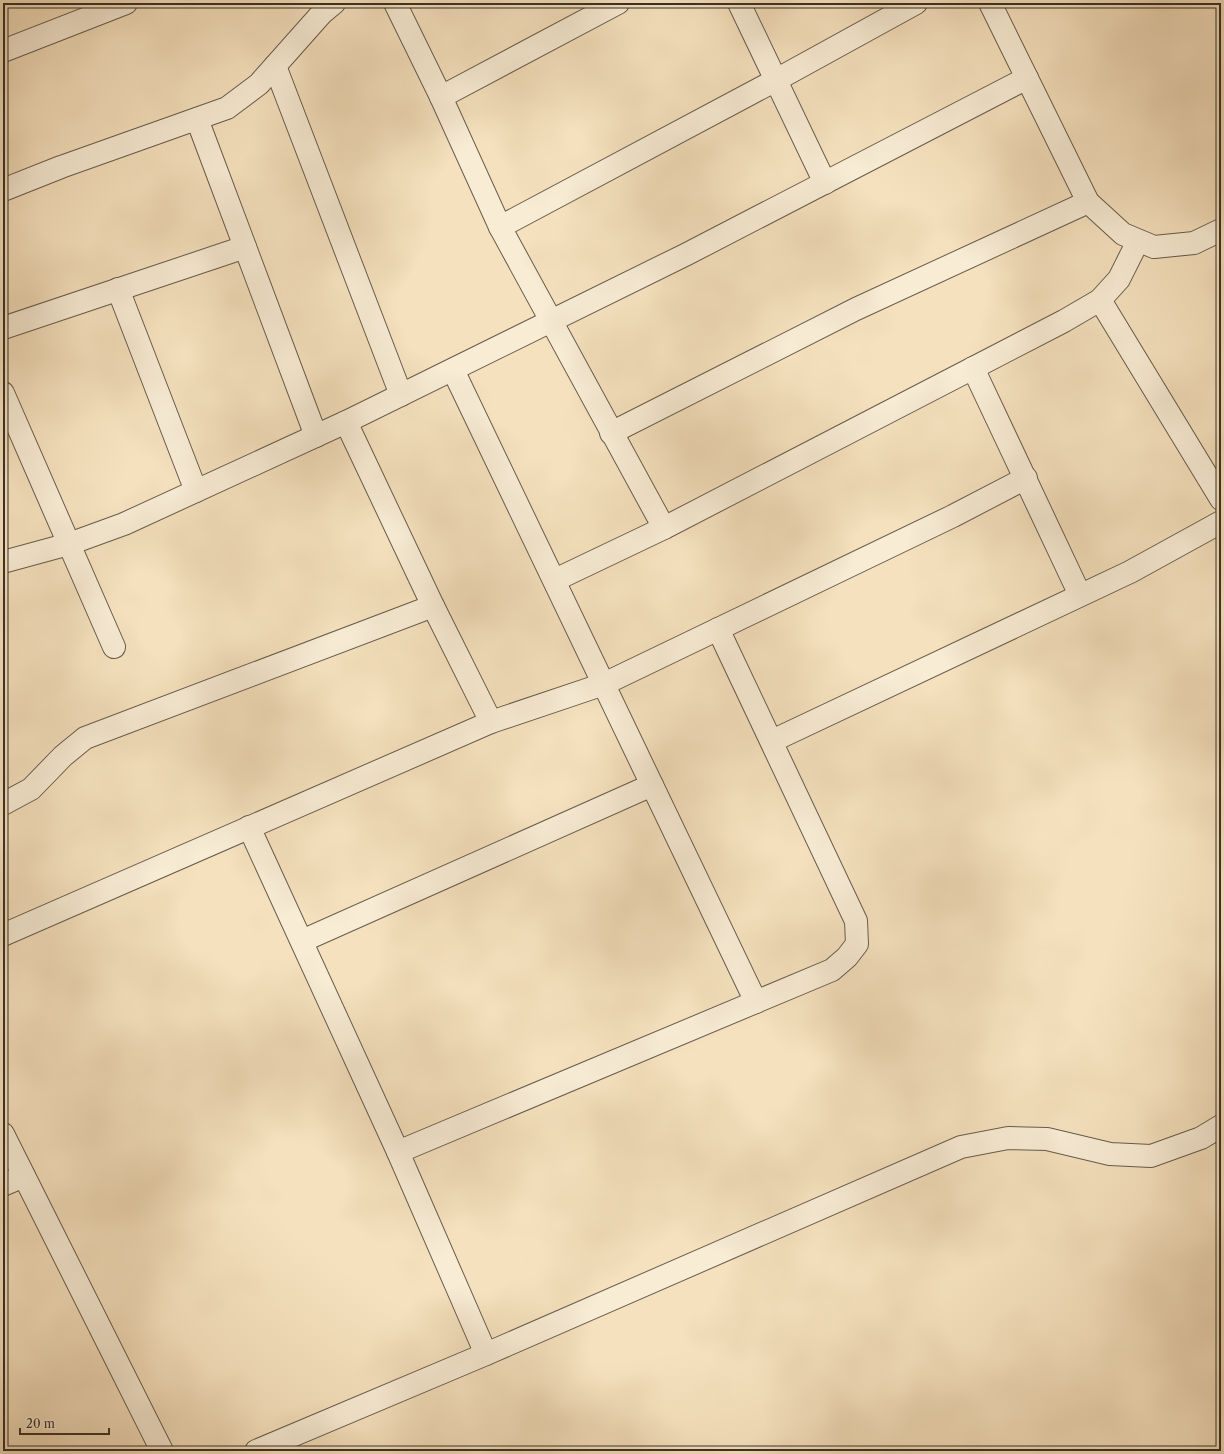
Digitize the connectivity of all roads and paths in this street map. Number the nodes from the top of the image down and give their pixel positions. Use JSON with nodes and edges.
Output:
{"nodes":[{"id":1,"x":126,"y":3,"type":"edge"},
{"id":2,"x":395,"y":3,"type":"edge"},
{"id":3,"x":618,"y":3,"type":"edge"},
{"id":4,"x":739,"y":3,"type":"edge"},
{"id":5,"x":916,"y":3,"type":"edge"},
{"id":6,"x":990,"y":3,"type":"edge"},
{"id":7,"x":325,"y":6,"type":"edge"},
{"id":8,"x":3,"y":51,"type":"edge"},
{"id":9,"x":275,"y":66,"type":"junction"},
{"id":10,"x":1027,"y":78,"type":"junction"},
{"id":11,"x":776,"y":80,"type":"junction"},
{"id":12,"x":441,"y":97,"type":"junction"},
{"id":13,"x":197,"y":119,"type":"junction"},
{"id":14,"x":825,"y":183,"type":"junction"},
{"id":15,"x":3,"y":190,"type":"edge"},
{"id":16,"x":1088,"y":202,"type":"junction"},
{"id":17,"x":500,"y":227,"type":"junction"},
{"id":18,"x":1221,"y":230,"type":"edge"},
{"id":19,"x":1138,"y":241,"type":"junction"},
{"id":20,"x":245,"y":247,"type":"junction"},
{"id":21,"x":118,"y":289,"type":"junction"},
{"id":22,"x":1100,"y":300,"type":"junction"},
{"id":23,"x":550,"y":322,"type":"junction"},
{"id":24,"x":3,"y":328,"type":"edge"},
{"id":25,"x":973,"y":368,"type":"junction"},
{"id":26,"x":453,"y":370,"type":"junction"},
{"id":27,"x":401,"y":395,"type":"junction"},
{"id":28,"x":4,"y":396,"type":"edge"},
{"id":29,"x":346,"y":422,"type":"junction"},
{"id":30,"x":611,"y":433,"type":"junction"},
{"id":31,"x":316,"y":436,"type":"junction"},
{"id":32,"x":1026,"y":478,"type":"junction"},
{"id":33,"x":196,"y":491,"type":"junction"},
{"id":34,"x":1221,"y":499,"type":"edge"},
{"id":35,"x":1221,"y":522,"type":"edge"},
{"id":36,"x":664,"y":528,"type":"junction"},
{"id":37,"x":69,"y":544,"type":"junction"},
{"id":38,"x":3,"y":562,"type":"edge"},
{"id":39,"x":555,"y":580,"type":"junction"},
{"id":40,"x":1080,"y":596,"type":"junction"},
{"id":41,"x":433,"y":606,"type":"junction"},
{"id":42,"x":718,"y":629,"type":"junction"},
{"id":43,"x":114,"y":647,"type":"dead end"},
{"id":44,"x":604,"y":684,"type":"junction"},
{"id":45,"x":491,"y":722,"type":"junction"},
{"id":46,"x":772,"y":741,"type":"junction"},
{"id":47,"x":652,"y":785,"type":"junction"},
{"id":48,"x":3,"y":804,"type":"edge"},
{"id":49,"x":250,"y":827,"type":"junction"},
{"id":50,"x":3,"y":935,"type":"edge"},
{"id":51,"x":302,"y":941,"type":"junction"},
{"id":52,"x":756,"y":1002,"type":"junction"},
{"id":53,"x":1221,"y":1126,"type":"edge"},
{"id":54,"x":3,"y":1134,"type":"edge"},
{"id":55,"x":398,"y":1152,"type":"junction"},
{"id":56,"x":24,"y":1176,"type":"junction"},
{"id":57,"x":3,"y":1185,"type":"edge"},
{"id":58,"x":486,"y":1354,"type":"junction"},
{"id":59,"x":162,"y":1451,"type":"edge"},
{"id":60,"x":256,"y":1451,"type":"edge"}],
"edges":[{"from":1,"to":8,"type":"street"},
{"from":2,"to":12,"type":"street"},
{"from":3,"to":12,"type":"street"},
{"from":4,"to":11,"type":"street"},
{"from":5,"to":11,"type":"street"},
{"from":6,"to":10,"type":"street"},
{"from":7,"to":9,"type":"street"},
{"from":9,"to":13,"type":"street"},
{"from":9,"to":27,"type":"street"},
{"from":10,"to":14,"type":"street"},
{"from":10,"to":16,"type":"street"},
{"from":11,"to":14,"type":"street"},
{"from":11,"to":17,"type":"street"},
{"from":12,"to":17,"type":"street"},
{"from":13,"to":15,"type":"street"},
{"from":13,"to":20,"type":"street"},
{"from":14,"to":23,"type":"street"},
{"from":16,"to":19,"type":"street"},
{"from":16,"to":30,"type":"street"},
{"from":17,"to":23,"type":"street"},
{"from":18,"to":19,"type":"street"},
{"from":19,"to":22,"type":"street"},
{"from":20,"to":21,"type":"street"},
{"from":20,"to":31,"type":"street"},
{"from":21,"to":24,"type":"street"},
{"from":21,"to":33,"type":"street"},
{"from":22,"to":25,"type":"street"},
{"from":22,"to":34,"type":"street"},
{"from":23,"to":26,"type":"street"},
{"from":23,"to":30,"type":"street"},
{"from":25,"to":32,"type":"street"},
{"from":25,"to":36,"type":"street"},
{"from":26,"to":27,"type":"street"},
{"from":26,"to":39,"type":"street"},
{"from":27,"to":29,"type":"street"},
{"from":28,"to":37,"type":"street"},
{"from":29,"to":31,"type":"street"},
{"from":29,"to":41,"type":"street"},
{"from":30,"to":36,"type":"street"},
{"from":31,"to":33,"type":"street"},
{"from":32,"to":40,"type":"street"},
{"from":32,"to":42,"type":"street"},
{"from":33,"to":37,"type":"street"},
{"from":35,"to":40,"type":"street"},
{"from":36,"to":39,"type":"street"},
{"from":37,"to":38,"type":"street"},
{"from":37,"to":43,"type":"street"},
{"from":39,"to":44,"type":"street"},
{"from":40,"to":46,"type":"street"},
{"from":41,"to":45,"type":"street"},
{"from":41,"to":48,"type":"street"},
{"from":42,"to":44,"type":"street"},
{"from":42,"to":46,"type":"street"},
{"from":44,"to":45,"type":"street"},
{"from":44,"to":47,"type":"street"},
{"from":45,"to":49,"type":"street"},
{"from":46,"to":52,"type":"street"},
{"from":47,"to":51,"type":"street"},
{"from":47,"to":52,"type":"street"},
{"from":49,"to":50,"type":"street"},
{"from":49,"to":51,"type":"street"},
{"from":51,"to":55,"type":"street"},
{"from":52,"to":55,"type":"street"},
{"from":53,"to":58,"type":"street"},
{"from":54,"to":56,"type":"street"},
{"from":55,"to":58,"type":"street"},
{"from":56,"to":57,"type":"street"},
{"from":56,"to":59,"type":"street"},
{"from":58,"to":60,"type":"street"}]}
